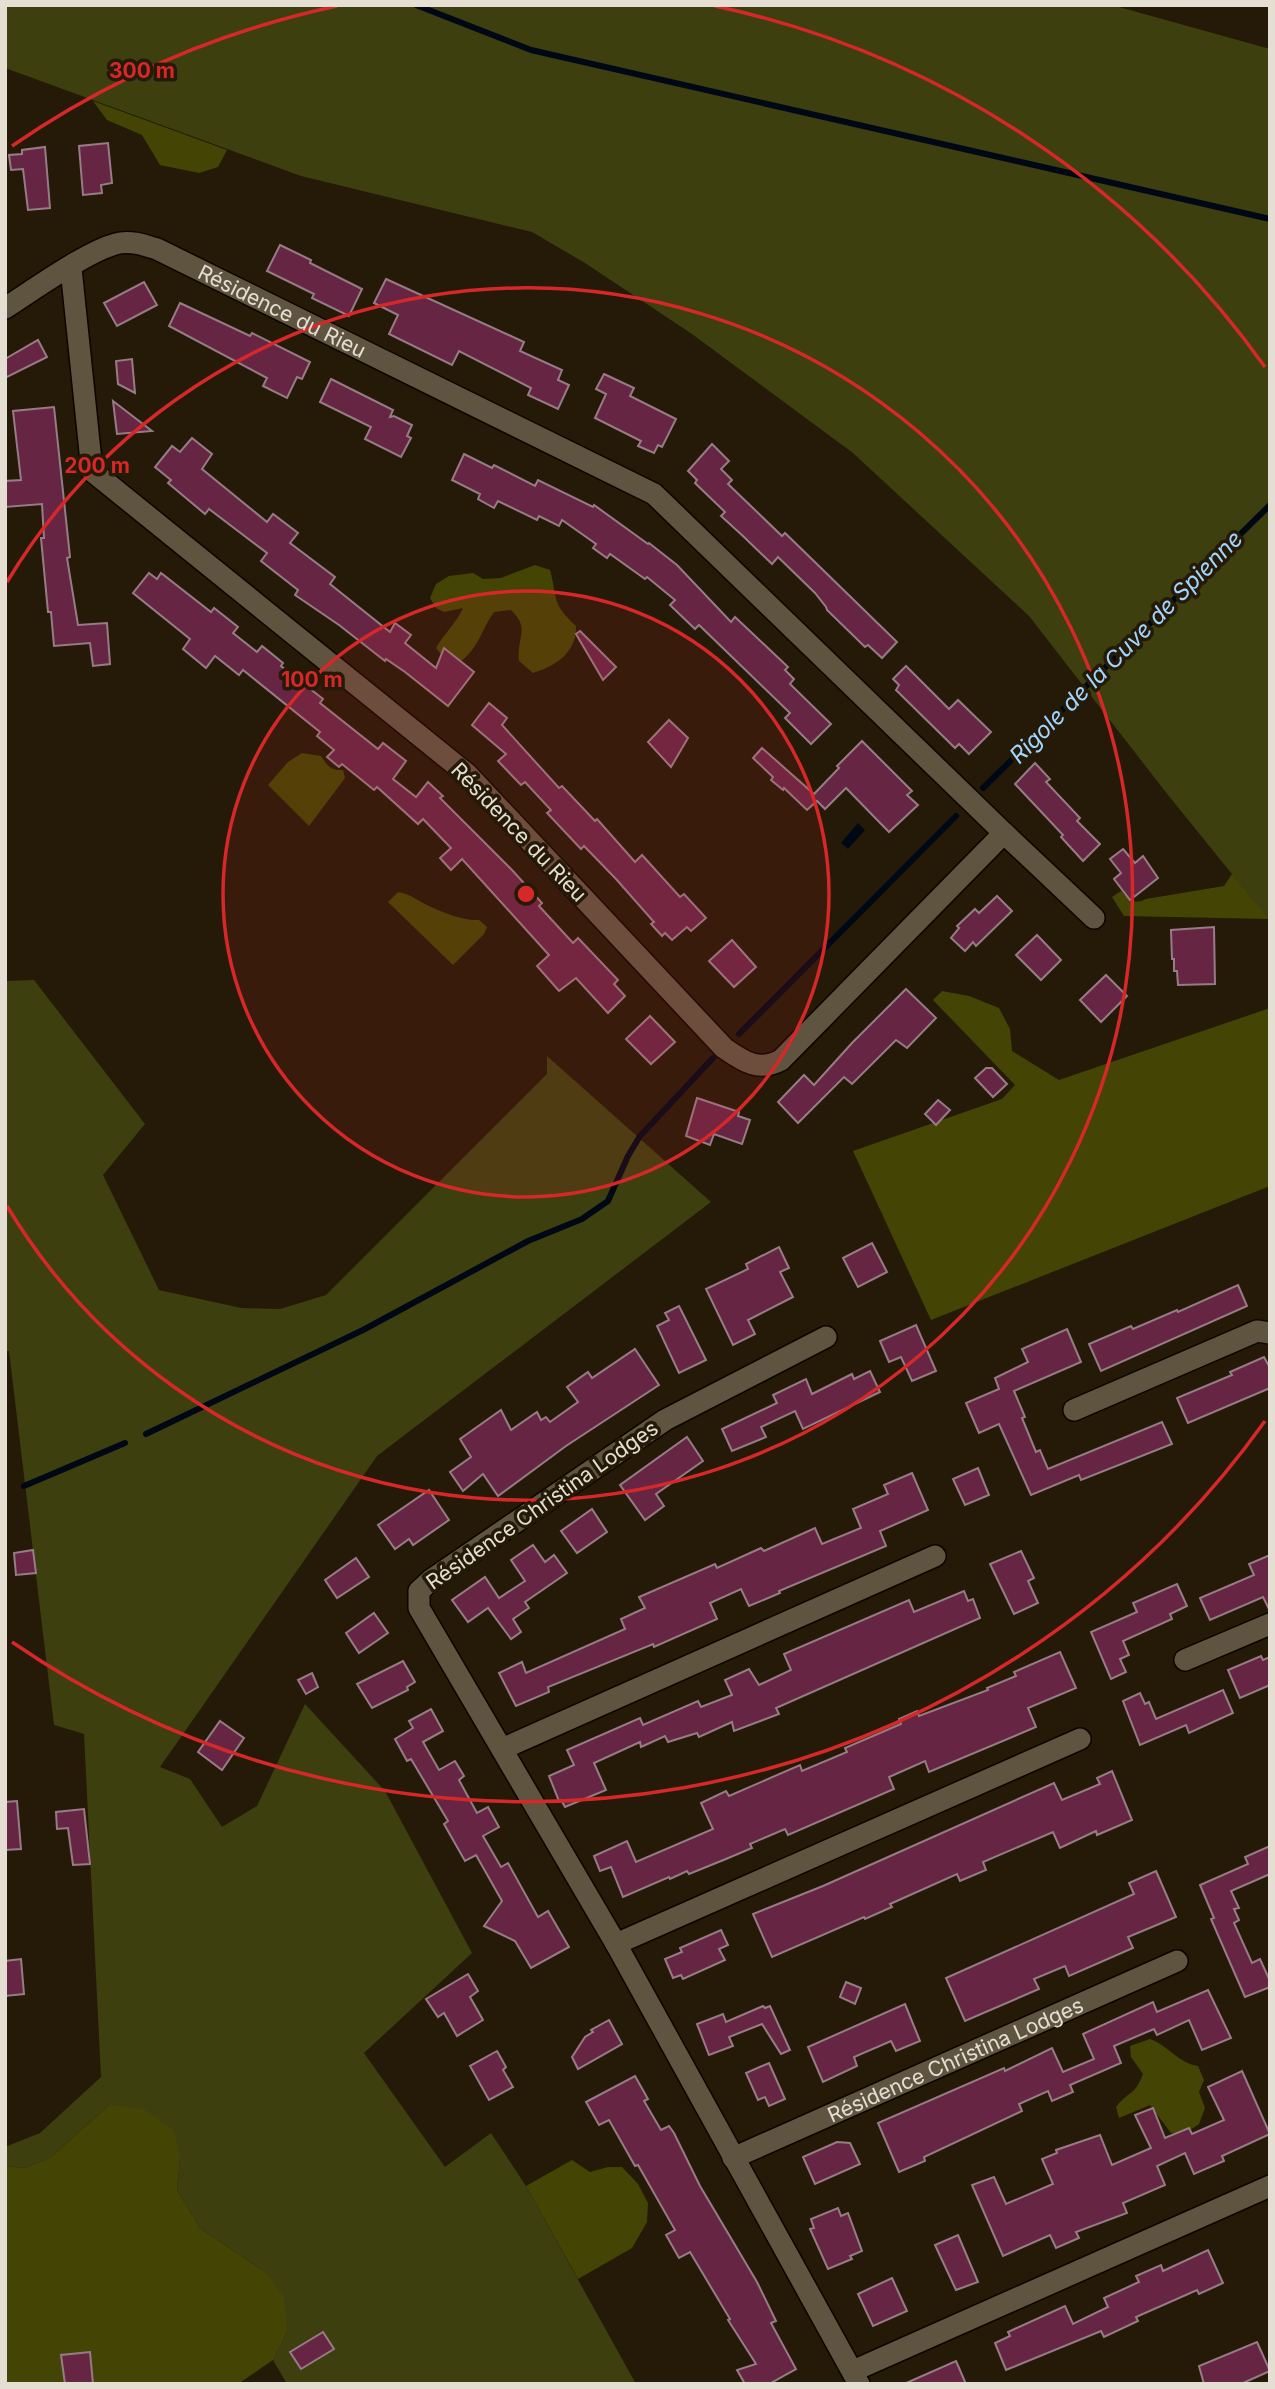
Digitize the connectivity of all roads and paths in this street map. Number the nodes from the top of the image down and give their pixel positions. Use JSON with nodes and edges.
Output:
{"nodes":[{"id":1,"x":71,"y":268,"type":"junction"},
{"id":2,"x":5,"y":307,"type":"edge"},
{"id":3,"x":1004,"y":833,"type":"junction"},
{"id":4,"x":1094,"y":918,"type":"dead end"},
{"id":5,"x":1270,"y":1332,"type":"edge"},
{"id":6,"x":826,"y":1338,"type":"dead end"},
{"id":7,"x":1074,"y":1410,"type":"dead end"},
{"id":8,"x":935,"y":1556,"type":"dead end"},
{"id":9,"x":1270,"y":1624,"type":"edge"},
{"id":10,"x":1185,"y":1660,"type":"dead end"},
{"id":11,"x":1080,"y":1739,"type":"dead end"},
{"id":12,"x":502,"y":1749,"type":"junction"},
{"id":13,"x":616,"y":1944,"type":"junction"},
{"id":14,"x":1177,"y":1961,"type":"dead end"},
{"id":15,"x":733,"y":2158,"type":"junction"},
{"id":16,"x":1270,"y":2186,"type":"edge"},
{"id":17,"x":856,"y":2377,"type":"edge"}],
"edges":[{"from":1,"to":2,"type":"street","name":"Résidence du Rieu"},
{"from":1,"to":3,"type":"street","name":"Résidence du Rieu"},
{"from":1,"to":3,"type":"street","name":"Résidence du Rieu"},
{"from":3,"to":4,"type":"street","name":"Résidence du Rieu"},
{"from":5,"to":7,"type":"street"},
{"from":6,"to":12,"type":"street","name":"Résidence Christina Lodges"},
{"from":8,"to":12,"type":"street"},
{"from":9,"to":10,"type":"street"},
{"from":11,"to":13,"type":"street"},
{"from":12,"to":13,"type":"street","name":"Résidence Christina Lodges"},
{"from":13,"to":15,"type":"street","name":"Résidence Christina Lodges"},
{"from":14,"to":15,"type":"street","name":"Résidence Christina Lodges"},
{"from":15,"to":17,"type":"street","name":"Résidence Christina Lodges"},
{"from":16,"to":17,"type":"street","name":"Résidence Christina Lodges"}]}
